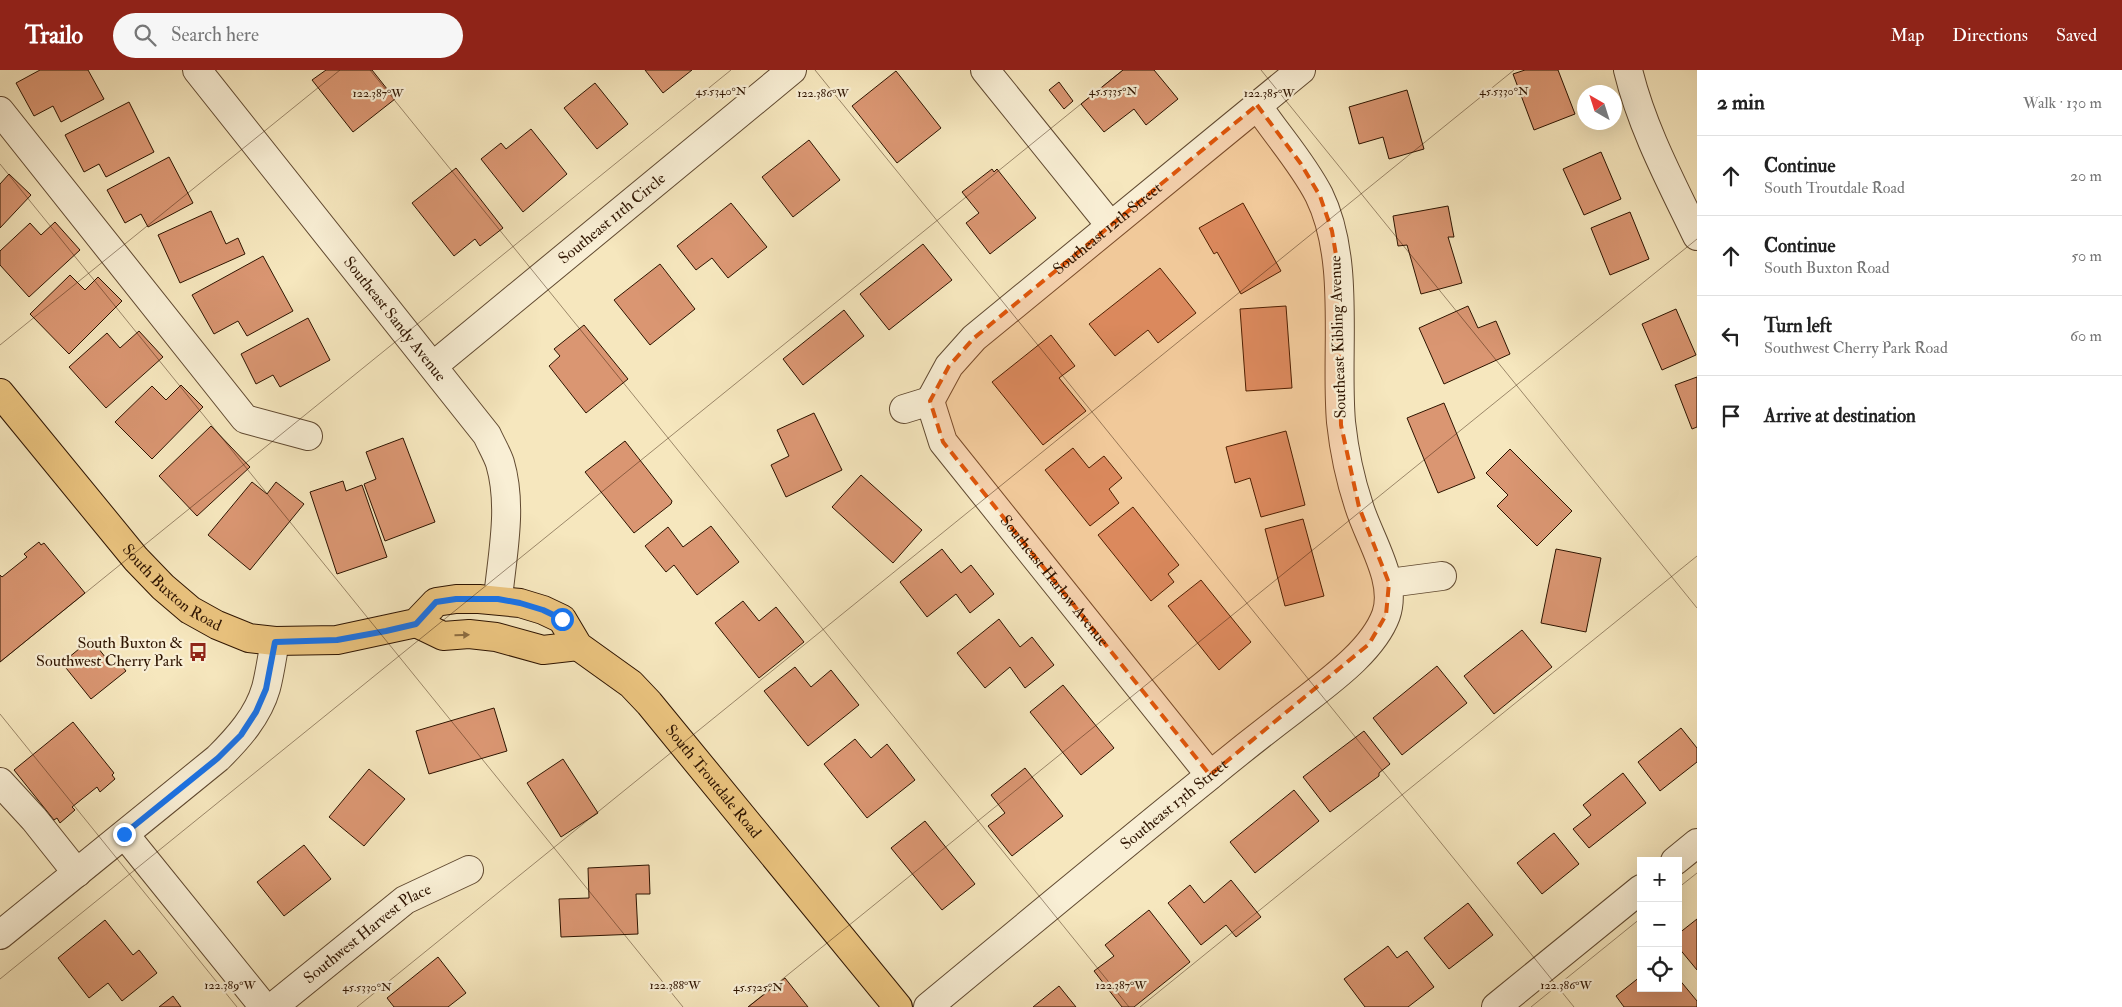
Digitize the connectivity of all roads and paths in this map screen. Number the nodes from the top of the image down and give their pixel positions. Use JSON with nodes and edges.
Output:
{"nodes":[{"id":1,"x":792,"y":70,"type":"edge"},
{"id":2,"x":985,"y":70,"type":"edge"},
{"id":3,"x":1301,"y":70,"type":"edge"},
{"id":4,"x":1628,"y":70,"type":"edge"},
{"id":5,"x":204,"y":72,"type":"edge"},
{"id":6,"x":1257,"y":105,"type":"junction"},
{"id":7,"x":0,"y":111,"type":"edge"},
{"id":8,"x":1110,"y":225,"type":"junction"},
{"id":9,"x":1697,"y":236,"type":"edge"},
{"id":10,"x":433,"y":366,"type":"junction"},
{"id":11,"x":0,"y":393,"type":"edge"},
{"id":12,"x":917,"y":405,"type":"joint"},
{"id":13,"x":308,"y":436,"type":"dead end"},
{"id":14,"x":1442,"y":576,"type":"dead end"},
{"id":15,"x":1389,"y":584,"type":"junction"},
{"id":16,"x":498,"y":599,"type":"junction"},
{"id":17,"x":416,"y":624,"type":"junction"},
{"id":18,"x":275,"y":642,"type":"junction"},
{"id":19,"x":578,"y":646,"type":"junction"},
{"id":20,"x":1210,"y":775,"type":"junction"},
{"id":21,"x":0,"y":782,"type":"edge"},
{"id":22,"x":124,"y":834,"type":"junction"},
{"id":23,"x":1697,"y":843,"type":"edge"},
{"id":24,"x":1681,"y":857,"type":"edge"},
{"id":25,"x":469,"y":870,"type":"dead end"},
{"id":26,"x":77,"y":873,"type":"junction"},
{"id":27,"x":1637,"y":892,"type":"edge"},
{"id":28,"x":0,"y":935,"type":"edge"},
{"id":29,"x":264,"y":1007,"type":"edge"},
{"id":30,"x":273,"y":1007,"type":"edge"},
{"id":31,"x":898,"y":1007,"type":"edge"},
{"id":32,"x":928,"y":1007,"type":"edge"},
{"id":33,"x":1496,"y":1007,"type":"edge"}],
"edges":[{"from":1,"to":10,"type":"street","name":"Southeast 11th Circle"},
{"from":2,"to":8,"type":"street"},
{"from":3,"to":6,"type":"street","name":"Southeast 12th Street"},
{"from":4,"to":9,"type":"street"},
{"from":5,"to":10,"type":"street","name":"Southeast Sandy Avenue"},
{"from":6,"to":8,"type":"street","name":"Southeast 12th Street"},
{"from":6,"to":15,"type":"street","name":"Southeast Kibling Avenue"},
{"from":7,"to":13,"type":"street"},
{"from":8,"to":12,"type":"street","name":"Southeast 12th Street"},
{"from":10,"to":16,"type":"street","name":"Southeast Sandy Avenue"},
{"from":11,"to":18,"type":"main road","name":"South Buxton Road"},
{"from":12,"to":20,"type":"street","name":"Southeast Harlow Avenue"},
{"from":14,"to":15,"type":"street"},
{"from":15,"to":20,"type":"street","name":"Southeast 13th Street"},
{"from":16,"to":17,"type":"main road"},
{"from":16,"to":19,"type":"main road","name":"South Troutdale Road"},
{"from":17,"to":18,"type":"main road","name":"South Buxton Road"},
{"from":17,"to":19,"type":"main road","one_way":true},
{"from":18,"to":22,"type":"street"},
{"from":19,"to":31,"type":"main road","name":"South Troutdale Road"},
{"from":20,"to":32,"type":"street","name":"Southeast 13th Street"},
{"from":21,"to":26,"type":"street"},
{"from":22,"to":26,"type":"street"},
{"from":22,"to":29,"type":"street"},
{"from":23,"to":24,"type":"street"},
{"from":25,"to":30,"type":"street","name":"Southwest Harvest Place"},
{"from":26,"to":28,"type":"street"},
{"from":27,"to":33,"type":"street"}]}
